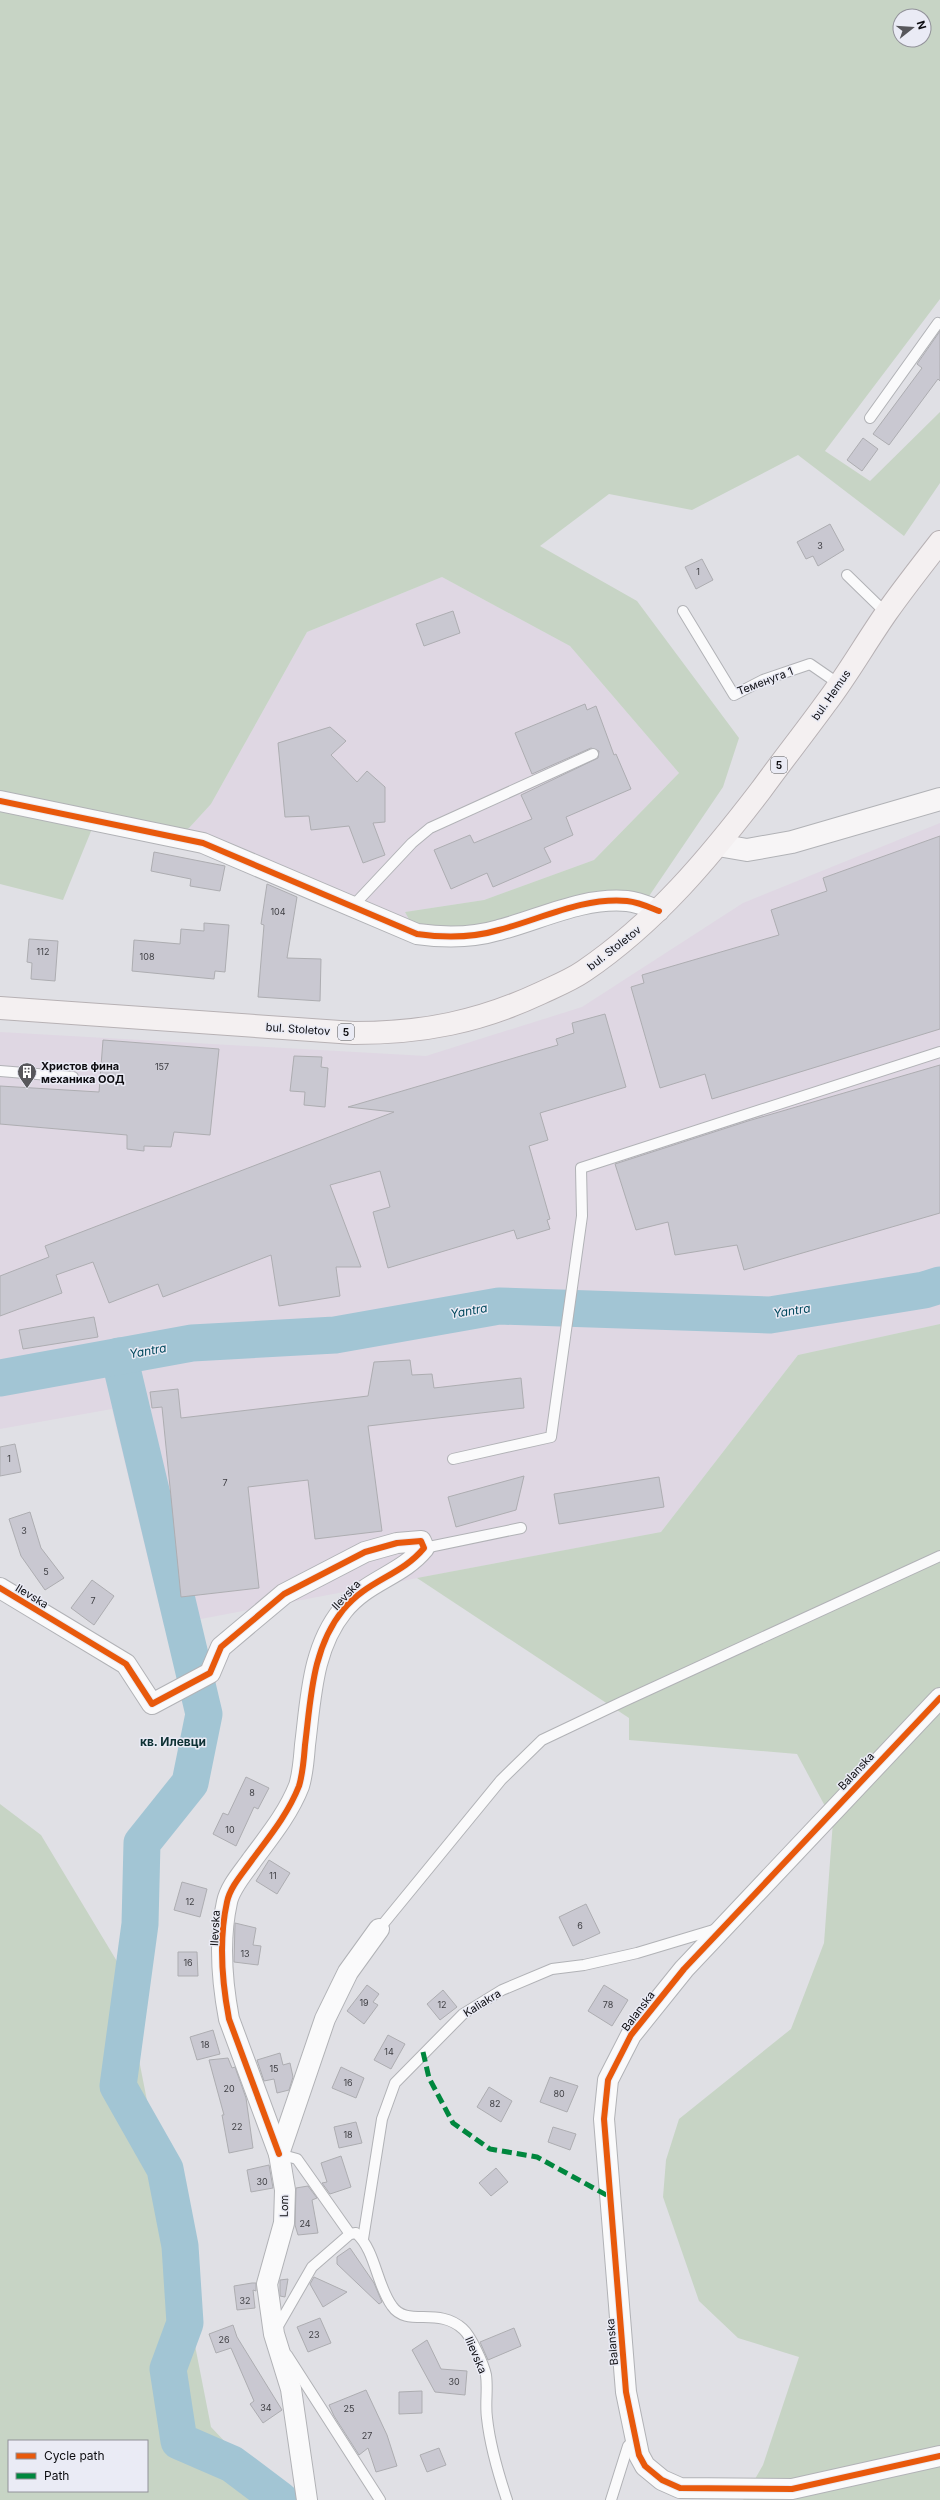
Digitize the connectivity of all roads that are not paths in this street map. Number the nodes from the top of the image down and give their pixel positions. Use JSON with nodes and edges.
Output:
{"nodes":[{"id":1,"x":940,"y":324,"type":"edge"},
{"id":2,"x":870,"y":418,"type":"dead end"},
{"id":3,"x":940,"y":542,"type":"edge"},
{"id":4,"x":847,"y":575,"type":"dead end"},
{"id":5,"x":683,"y":611,"type":"dead end"},
{"id":6,"x":886,"y":613,"type":"junction"},
{"id":7,"x":839,"y":684,"type":"junction"},
{"id":8,"x":593,"y":754,"type":"dead end"},
{"id":9,"x":940,"y":798,"type":"edge"},
{"id":10,"x":0,"y":801,"type":"edge"},
{"id":11,"x":718,"y":845,"type":"junction"},
{"id":12,"x":352,"y":907,"type":"junction"},
{"id":13,"x":660,"y":911,"type":"junction"},
{"id":14,"x":0,"y":1008,"type":"edge"},
{"id":15,"x":940,"y":1052,"type":"edge"},
{"id":16,"x":0,"y":1071,"type":"edge"},
{"id":17,"x":73,"y":1076,"type":"dead end"},
{"id":18,"x":453,"y":1459,"type":"dead end"},
{"id":19,"x":521,"y":1528,"type":"dead end"},
{"id":20,"x":424,"y":1548,"type":"junction"},
{"id":21,"x":940,"y":1556,"type":"edge"},
{"id":22,"x":0,"y":1589,"type":"edge"},
{"id":23,"x":940,"y":1698,"type":"edge"},
{"id":24,"x":723,"y":1927,"type":"junction"},
{"id":25,"x":379,"y":1929,"type":"joint"},
{"id":26,"x":279,"y":2154,"type":"junction"},
{"id":27,"x":350,"y":2234,"type":"junction"},
{"id":28,"x":363,"y":2239,"type":"junction"},
{"id":29,"x":274,"y":2334,"type":"junction"},
{"id":30,"x":636,"y":2439,"type":"junction"},
{"id":31,"x":940,"y":2456,"type":"edge"},
{"id":32,"x":307,"y":2500,"type":"edge"},
{"id":33,"x":380,"y":2500,"type":"edge"},
{"id":34,"x":507,"y":2500,"type":"edge"},
{"id":35,"x":611,"y":2500,"type":"edge"}],
"edges":[{"from":1,"to":2,"type":"lane"},
{"from":3,"to":6,"type":"main road","name":"bul. Hemus","number":"5"},
{"from":4,"to":6,"type":"lane"},
{"from":5,"to":7,"type":"lane","name":"Теменуга 1"},
{"from":6,"to":7,"type":"main road","name":"bul. Hemus","number":"5"},
{"from":7,"to":11,"type":"main road","name":"bul. Hemus","number":"5"},
{"from":8,"to":12,"type":"lane"},
{"from":9,"to":11,"type":"main road"},
{"from":10,"to":12,"type":"street"},
{"from":11,"to":13,"type":"main road","number":"5"},
{"from":12,"to":13,"type":"street"},
{"from":13,"to":14,"type":"main road","name":"bul. Stoletov","number":"5"},
{"from":15,"to":18,"type":"lane"},
{"from":16,"to":17,"type":"lane"},
{"from":19,"to":20,"type":"lane"},
{"from":20,"to":22,"type":"street","name":"Ilevska"},
{"from":20,"to":26,"type":"street","name":"Ilevska"},
{"from":21,"to":25,"type":"lane"},
{"from":23,"to":24,"type":"street","name":"Balanska"},
{"from":24,"to":28,"type":"lane","name":"Kaliakra"},
{"from":24,"to":30,"type":"street","name":"Balanska"},
{"from":25,"to":26,"type":"street","name":"Lom"},
{"from":26,"to":27,"type":"lane"},
{"from":26,"to":29,"type":"street","name":"Lom"},
{"from":27,"to":28,"type":"lane"},
{"from":27,"to":29,"type":"lane"},
{"from":28,"to":34,"type":"lane","name":"Ilievska"},
{"from":29,"to":32,"type":"street","name":"Lom"},
{"from":29,"to":33,"type":"lane"},
{"from":30,"to":31,"type":"street","name":"Balanska"},
{"from":30,"to":35,"type":"lane"}]}
